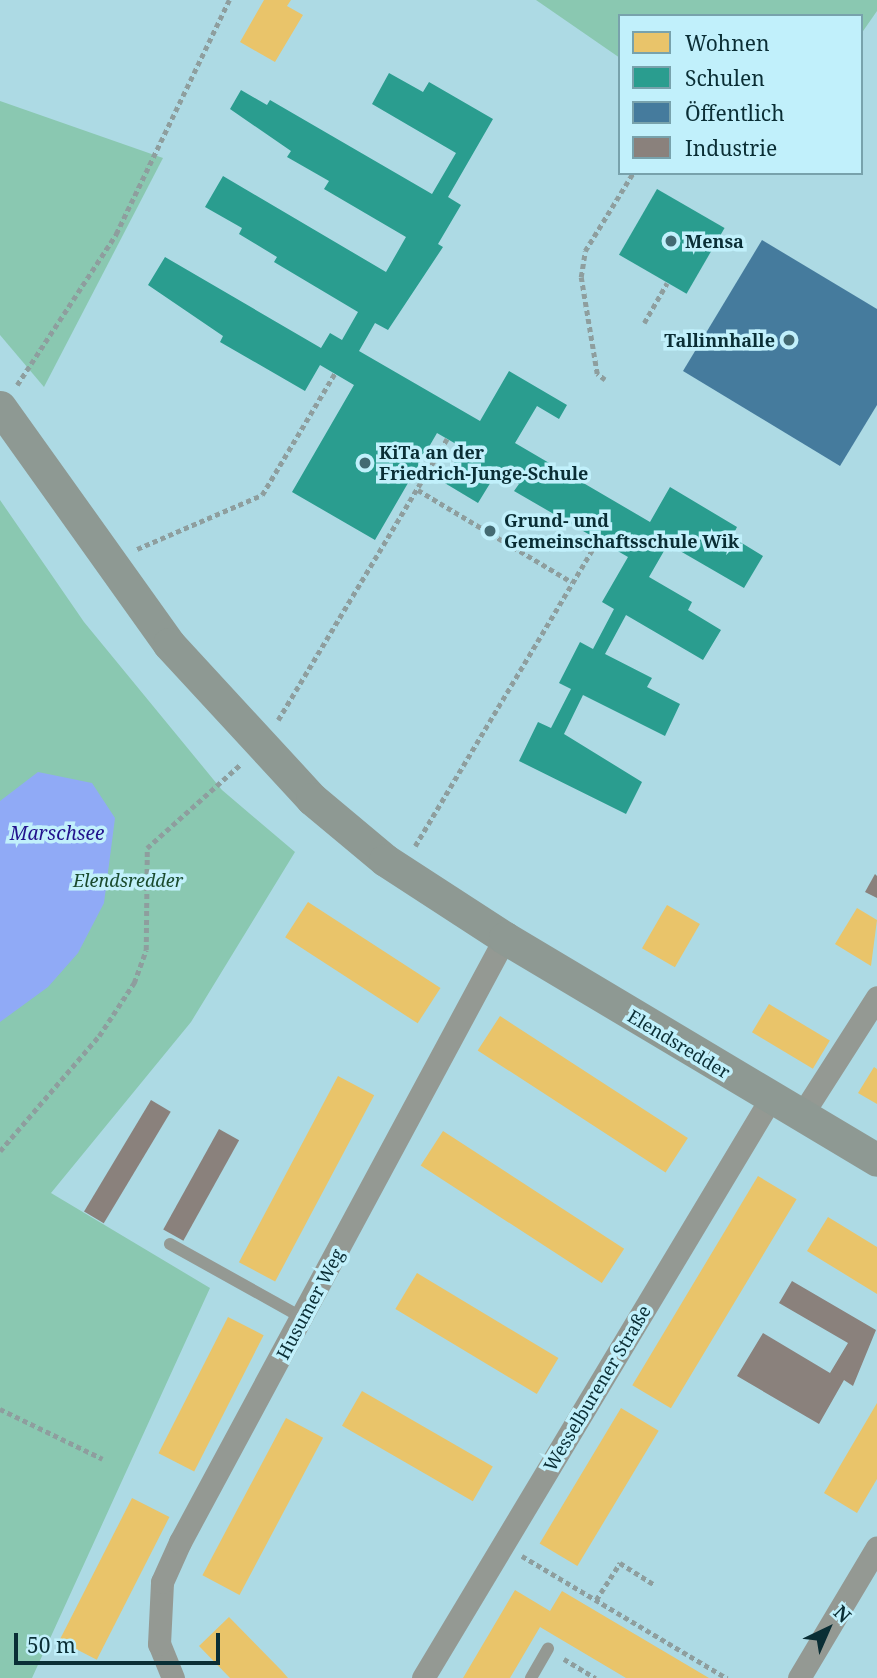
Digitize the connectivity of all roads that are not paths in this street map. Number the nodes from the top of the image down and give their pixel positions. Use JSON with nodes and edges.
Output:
{"nodes":[{"id":1,"x":1,"y":408,"type":"edge"},
{"id":2,"x":505,"y":938,"type":"junction"},
{"id":3,"x":877,"y":997,"type":"edge"},
{"id":4,"x":771,"y":1098,"type":"junction"},
{"id":5,"x":802,"y":1116,"type":"junction"},
{"id":6,"x":877,"y":1160,"type":"edge"},
{"id":7,"x":170,"y":1244,"type":"dead end"},
{"id":8,"x":303,"y":1318,"type":"junction"},
{"id":9,"x":877,"y":1547,"type":"edge"},
{"id":10,"x":548,"y":1649,"type":"road end"},
{"id":11,"x":173,"y":1678,"type":"edge"},
{"id":12,"x":423,"y":1678,"type":"edge"},
{"id":13,"x":531,"y":1678,"type":"edge"},
{"id":14,"x":799,"y":1678,"type":"edge"}],
"edges":[{"from":1,"to":2,"type":"main road","name":"Elendsredder"},
{"from":2,"to":4,"type":"main road","name":"Elendsredder"},
{"from":2,"to":8,"type":"street","name":"Husumer Weg"},
{"from":3,"to":5,"type":"street"},
{"from":4,"to":5,"type":"main road","name":"Elendsredder"},
{"from":4,"to":12,"type":"street","name":"Wesselburener Straße"},
{"from":5,"to":6,"type":"main road","name":"Elendsredder"},
{"from":7,"to":8,"type":"lane"},
{"from":8,"to":11,"type":"street","name":"Husumer Weg"},
{"from":9,"to":14,"type":"street"},
{"from":10,"to":13,"type":"lane"}]}
